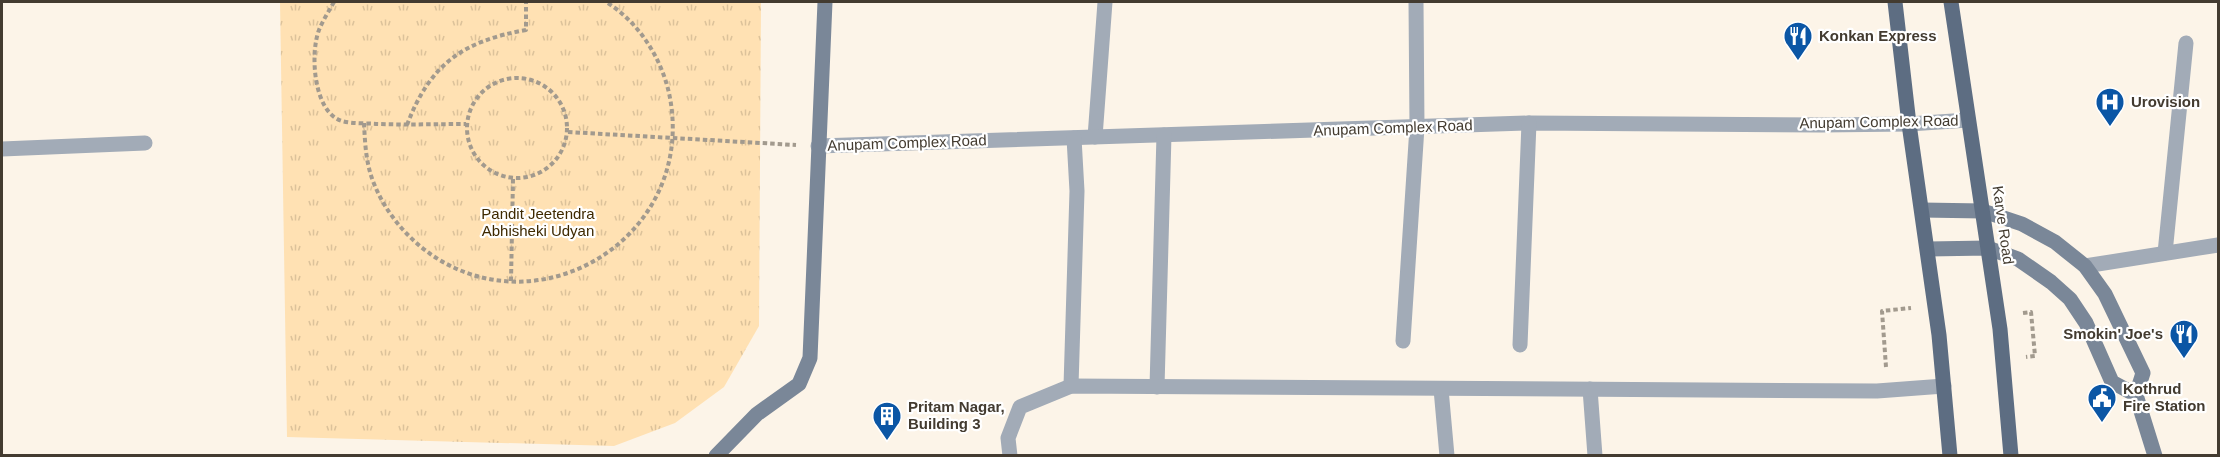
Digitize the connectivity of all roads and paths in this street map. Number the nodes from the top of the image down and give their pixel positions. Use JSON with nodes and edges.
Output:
{"nodes":[{"id":1,"x":334,"y":2,"type":"edge"},
{"id":2,"x":526,"y":2,"type":"edge"},
{"id":3,"x":606,"y":2,"type":"edge"},
{"id":4,"x":825,"y":2,"type":"edge"},
{"id":5,"x":1105,"y":2,"type":"edge"},
{"id":6,"x":1416,"y":2,"type":"edge"},
{"id":7,"x":1895,"y":2,"type":"edge"},
{"id":8,"x":1951,"y":2,"type":"edge"},
{"id":9,"x":2186,"y":43,"type":"dead end"},
{"id":10,"x":1968,"y":120,"type":"junction"},
{"id":11,"x":364,"y":123,"type":"junction"},
{"id":12,"x":1529,"y":123,"type":"junction"},
{"id":13,"x":466,"y":124,"type":"junction"},
{"id":14,"x":1909,"y":124,"type":"junction"},
{"id":15,"x":407,"y":125,"type":"junction"},
{"id":16,"x":1417,"y":127,"type":"junction"},
{"id":17,"x":567,"y":132,"type":"junction"},
{"id":18,"x":1164,"y":135,"type":"junction"},
{"id":19,"x":1095,"y":137,"type":"junction"},
{"id":20,"x":672,"y":138,"type":"junction"},
{"id":21,"x":1074,"y":138,"type":"junction"},
{"id":22,"x":145,"y":143,"type":"dead end"},
{"id":23,"x":818,"y":146,"type":"junction"},
{"id":24,"x":2,"y":149,"type":"edge"},
{"id":25,"x":513,"y":179,"type":"junction"},
{"id":26,"x":1922,"y":210,"type":"junction"},
{"id":27,"x":1983,"y":211,"type":"junction"},
{"id":28,"x":2218,"y":245,"type":"edge"},
{"id":29,"x":1988,"y":248,"type":"junction"},
{"id":30,"x":1928,"y":249,"type":"junction"},
{"id":31,"x":2165,"y":253,"type":"junction"},
{"id":32,"x":2085,"y":266,"type":"junction"},
{"id":33,"x":511,"y":281,"type":"junction"},
{"id":34,"x":1882,"y":311,"type":"dead end"},
{"id":35,"x":2031,"y":312,"type":"dead end"},
{"id":36,"x":1403,"y":341,"type":"dead end"},
{"id":37,"x":1520,"y":345,"type":"dead end"},
{"id":38,"x":2035,"y":356,"type":"dead end"},
{"id":39,"x":1886,"y":369,"type":"dead end"},
{"id":40,"x":1071,"y":386,"type":"junction"},
{"id":41,"x":1944,"y":386,"type":"junction"},
{"id":42,"x":1157,"y":387,"type":"junction"},
{"id":43,"x":1441,"y":388,"type":"junction"},
{"id":44,"x":1590,"y":389,"type":"junction"},
{"id":45,"x":2136,"y":395,"type":"junction"},
{"id":46,"x":716,"y":456,"type":"edge"},
{"id":47,"x":1010,"y":456,"type":"edge"},
{"id":48,"x":1447,"y":456,"type":"edge"},
{"id":49,"x":1595,"y":456,"type":"edge"},
{"id":50,"x":1950,"y":456,"type":"edge"},
{"id":51,"x":2011,"y":456,"type":"edge"},
{"id":52,"x":2156,"y":456,"type":"edge"}],
"edges":[{"from":1,"to":11,"type":"path"},
{"from":2,"to":15,"type":"path"},
{"from":3,"to":20,"type":"path"},
{"from":4,"to":23,"type":"street"},
{"from":5,"to":19,"type":"street"},
{"from":6,"to":16,"type":"street"},
{"from":7,"to":14,"type":"main road"},
{"from":8,"to":10,"type":"main road","name":"Karve Road"},
{"from":9,"to":31,"type":"street"},
{"from":10,"to":14,"type":"street","name":"Anupam Complex Road"},
{"from":10,"to":27,"type":"main road","name":"Karve Road"},
{"from":11,"to":15,"type":"path"},
{"from":11,"to":33,"type":"path"},
{"from":12,"to":14,"type":"street","name":"Anupam Complex Road"},
{"from":12,"to":16,"type":"street","name":"Anupam Complex Road"},
{"from":12,"to":37,"type":"street"},
{"from":13,"to":15,"type":"path"},
{"from":13,"to":17,"type":"path"},
{"from":13,"to":25,"type":"path"},
{"from":14,"to":26,"type":"main road"},
{"from":16,"to":18,"type":"street","name":"Anupam Complex Road"},
{"from":16,"to":36,"type":"street"},
{"from":17,"to":20,"type":"path"},
{"from":17,"to":25,"type":"path"},
{"from":18,"to":19,"type":"street","name":"Anupam Complex Road"},
{"from":18,"to":42,"type":"street"},
{"from":19,"to":21,"type":"street","name":"Anupam Complex Road"},
{"from":20,"to":23,"type":"path"},
{"from":20,"to":33,"type":"path"},
{"from":21,"to":23,"type":"street","name":"Anupam Complex Road"},
{"from":21,"to":40,"type":"street"},
{"from":22,"to":24,"type":"street"},
{"from":23,"to":46,"type":"street"},
{"from":25,"to":33,"type":"path"},
{"from":26,"to":27,"type":"street"},
{"from":26,"to":30,"type":"main road"},
{"from":27,"to":29,"type":"main road","name":"Karve Road"},
{"from":27,"to":32,"type":"street"},
{"from":28,"to":31,"type":"street"},
{"from":29,"to":30,"type":"street"},
{"from":29,"to":45,"type":"street"},
{"from":29,"to":51,"type":"main road","name":"Karve Road"},
{"from":30,"to":41,"type":"main road"},
{"from":31,"to":32,"type":"street"},
{"from":32,"to":45,"type":"street"},
{"from":34,"to":39,"type":"path"},
{"from":35,"to":38,"type":"path"},
{"from":40,"to":42,"type":"street"},
{"from":40,"to":47,"type":"street"},
{"from":41,"to":44,"type":"street"},
{"from":41,"to":50,"type":"main road"},
{"from":42,"to":43,"type":"street"},
{"from":43,"to":44,"type":"street"},
{"from":43,"to":48,"type":"street"},
{"from":44,"to":49,"type":"street"},
{"from":45,"to":52,"type":"street"}]}
